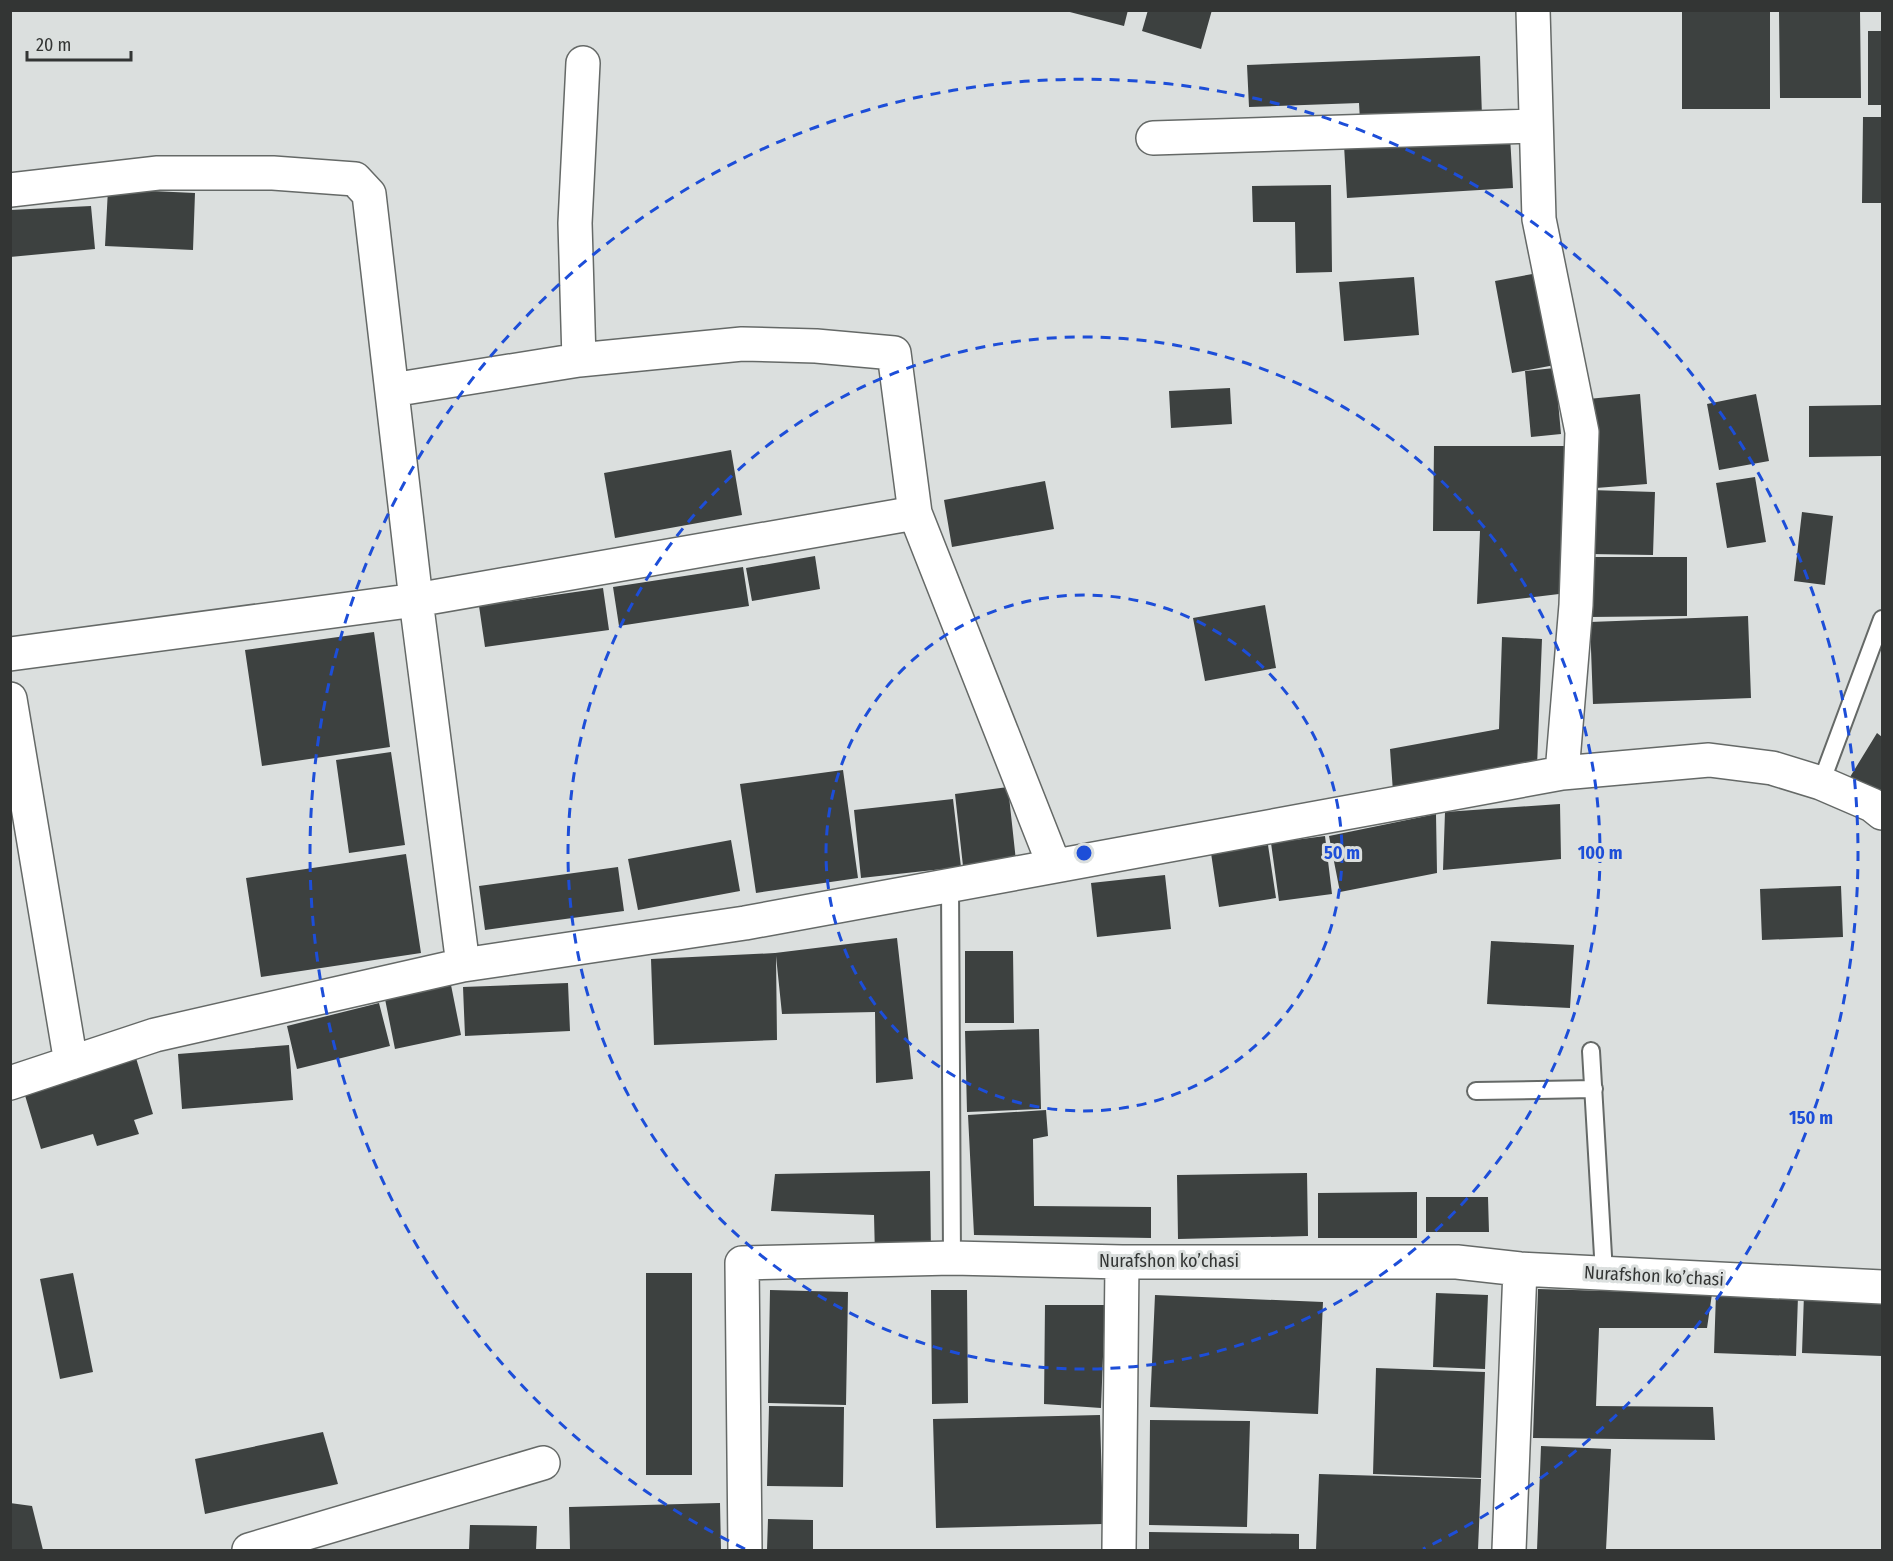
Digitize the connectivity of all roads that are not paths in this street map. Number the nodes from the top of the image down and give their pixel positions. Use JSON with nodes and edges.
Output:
{"nodes":[{"id":1,"x":1533,"y":10,"type":"edge"},
{"id":2,"x":583,"y":63,"type":"dead end"},
{"id":3,"x":1536,"y":126,"type":"junction"},
{"id":4,"x":1153,"y":138,"type":"dead end"},
{"id":5,"x":10,"y":190,"type":"edge"},
{"id":6,"x":579,"y":360,"type":"junction"},
{"id":7,"x":392,"y":390,"type":"junction"},
{"id":8,"x":915,"y":513,"type":"junction"},
{"id":9,"x":416,"y":600,"type":"junction"},
{"id":10,"x":1882,"y":619,"type":"edge"},
{"id":11,"x":10,"y":654,"type":"edge"},
{"id":12,"x":10,"y":699,"type":"edge"},
{"id":13,"x":1562,"y":773,"type":"junction"},
{"id":14,"x":1821,"y":783,"type":"junction"},
{"id":15,"x":1882,"y":813,"type":"edge"},
{"id":16,"x":1054,"y":865,"type":"junction"},
{"id":17,"x":950,"y":884,"type":"junction"},
{"id":18,"x":463,"y":965,"type":"junction"},
{"id":19,"x":1592,"y":1051,"type":"dead end"},
{"id":20,"x":72,"y":1063,"type":"junction"},
{"id":21,"x":10,"y":1083,"type":"edge"},
{"id":22,"x":1594,"y":1089,"type":"junction"},
{"id":23,"x":1476,"y":1091,"type":"dead end"},
{"id":24,"x":952,"y":1258,"type":"junction"},
{"id":25,"x":1122,"y":1262,"type":"junction"},
{"id":26,"x":1520,"y":1269,"type":"junction"},
{"id":27,"x":1604,"y":1273,"type":"junction"},
{"id":28,"x":1882,"y":1287,"type":"edge"},
{"id":29,"x":543,"y":1463,"type":"dead end"},
{"id":30,"x":249,"y":1551,"type":"edge"},
{"id":31,"x":745,"y":1551,"type":"edge"},
{"id":32,"x":1119,"y":1551,"type":"edge"},
{"id":33,"x":1509,"y":1551,"type":"edge"}],
"edges":[{"from":1,"to":3,"type":"street"},
{"from":2,"to":6,"type":"street"},
{"from":3,"to":4,"type":"street"},
{"from":3,"to":13,"type":"street"},
{"from":5,"to":7,"type":"street"},
{"from":6,"to":7,"type":"street"},
{"from":6,"to":8,"type":"street"},
{"from":7,"to":9,"type":"street"},
{"from":8,"to":9,"type":"street"},
{"from":8,"to":16,"type":"street"},
{"from":9,"to":11,"type":"street"},
{"from":9,"to":18,"type":"street"},
{"from":10,"to":14,"type":"lane"},
{"from":12,"to":20,"type":"street"},
{"from":13,"to":14,"type":"street"},
{"from":13,"to":16,"type":"street"},
{"from":14,"to":15,"type":"street"},
{"from":16,"to":17,"type":"street"},
{"from":17,"to":18,"type":"street"},
{"from":17,"to":24,"type":"lane"},
{"from":18,"to":20,"type":"street"},
{"from":19,"to":22,"type":"lane"},
{"from":20,"to":21,"type":"street"},
{"from":22,"to":23,"type":"lane"},
{"from":22,"to":27,"type":"lane"},
{"from":24,"to":25,"type":"street","name":"Nurafshon ko’chasi"},
{"from":24,"to":31,"type":"street","name":"Nurafshon ko’chasi"},
{"from":25,"to":26,"type":"street","name":"Nurafshon ko’chasi"},
{"from":25,"to":32,"type":"street"},
{"from":26,"to":27,"type":"street","name":"Nurafshon ko’chasi"},
{"from":26,"to":33,"type":"street"},
{"from":27,"to":28,"type":"street","name":"Nurafshon ko’chasi"},
{"from":29,"to":30,"type":"street"}]}
